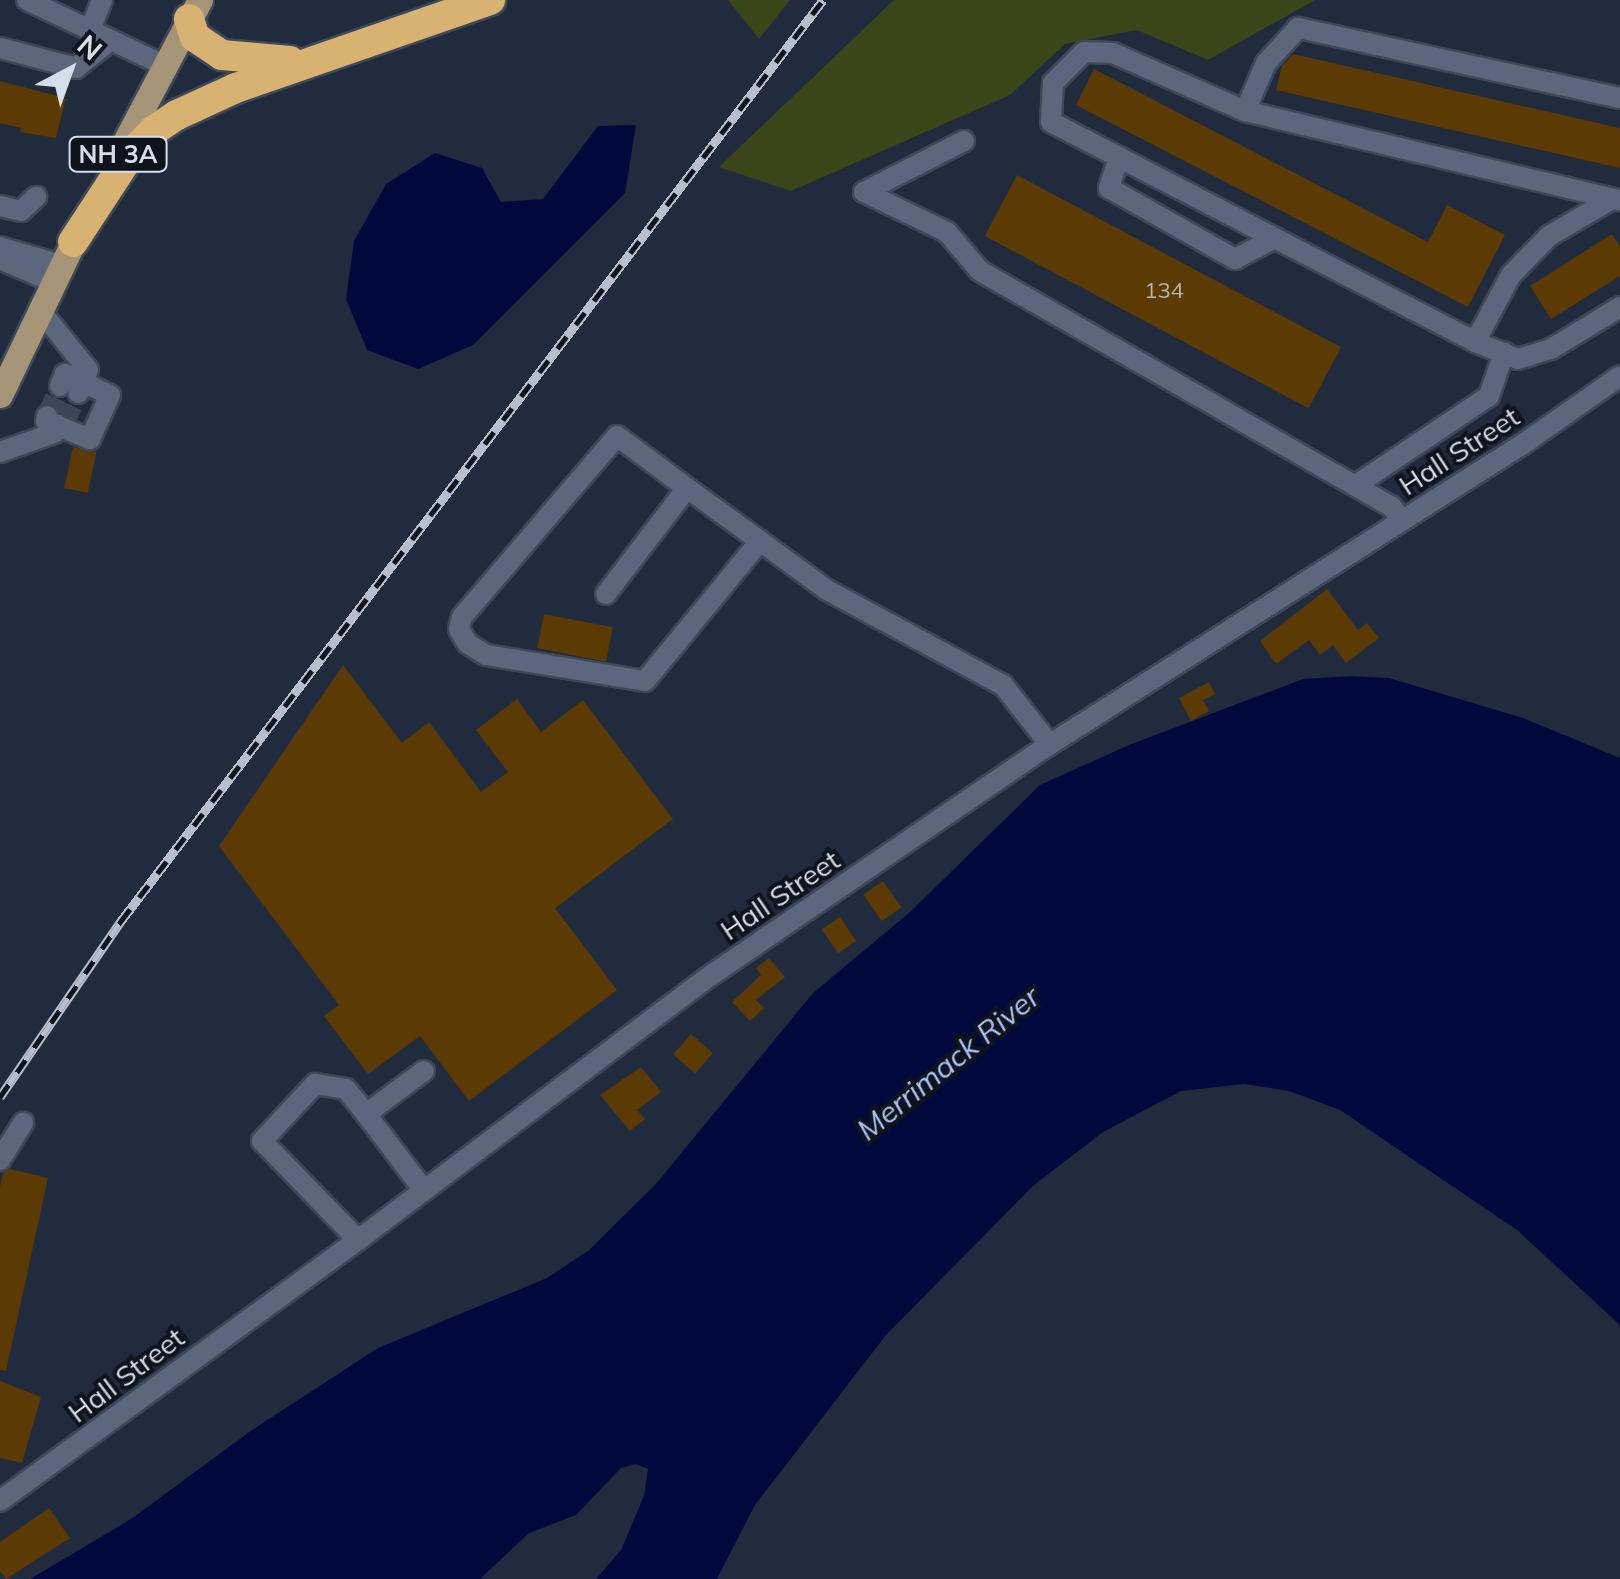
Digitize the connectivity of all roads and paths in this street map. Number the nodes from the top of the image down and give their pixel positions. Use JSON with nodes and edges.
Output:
{"nodes":[{"id":1,"x":27,"y":0,"type":"edge"},
{"id":2,"x":102,"y":0,"type":"edge"},
{"id":3,"x":490,"y":0,"type":"edge"},
{"id":4,"x":194,"y":10,"type":"edge"},
{"id":5,"x":90,"y":30,"type":"junction"},
{"id":6,"x":112,"y":40,"type":"junction"},
{"id":7,"x":0,"y":48,"type":"edge"},
{"id":8,"x":328,"y":58,"type":"junction"},
{"id":9,"x":163,"y":65,"type":"junction"},
{"id":10,"x":1620,"y":98,"type":"edge"},
{"id":11,"x":1246,"y":112,"type":"junction"},
{"id":12,"x":964,"y":141,"type":"dead end"},
{"id":13,"x":1119,"y":157,"type":"junction"},
{"id":14,"x":36,"y":197,"type":"dead end"},
{"id":15,"x":1616,"y":199,"type":"edge"},
{"id":16,"x":0,"y":206,"type":"edge"},
{"id":17,"x":1275,"y":238,"type":"junction"},
{"id":18,"x":1,"y":252,"type":"edge"},
{"id":19,"x":62,"y":263,"type":"junction"},
{"id":20,"x":1620,"y":306,"type":"edge"},
{"id":21,"x":40,"y":309,"type":"junction"},
{"id":22,"x":1475,"y":342,"type":"junction"},
{"id":23,"x":1504,"y":354,"type":"junction"},
{"id":24,"x":1620,"y":376,"type":"edge"},
{"id":25,"x":0,"y":394,"type":"edge"},
{"id":26,"x":0,"y":452,"type":"edge"},
{"id":27,"x":1356,"y":485,"type":"junction"},
{"id":28,"x":688,"y":488,"type":"junction"},
{"id":29,"x":1402,"y":520,"type":"junction"},
{"id":30,"x":760,"y":541,"type":"junction"},
{"id":31,"x":606,"y":594,"type":"dead end"},
{"id":32,"x":1050,"y":745,"type":"junction"},
{"id":33,"x":424,"y":1070,"type":"dead end"},
{"id":34,"x":366,"y":1114,"type":"junction"},
{"id":35,"x":23,"y":1123,"type":"dead end"},
{"id":36,"x":0,"y":1160,"type":"edge"},
{"id":37,"x":422,"y":1189,"type":"junction"},
{"id":38,"x":358,"y":1240,"type":"junction"},
{"id":39,"x":0,"y":1500,"type":"edge"}],
"edges":[{"from":1,"to":5,"type":"street"},
{"from":2,"to":5,"type":"street"},
{"from":3,"to":8,"type":"highway"},
{"from":4,"to":8,"type":"highway"},
{"from":4,"to":9,"type":"main road","number":"NH 3A"},
{"from":5,"to":6,"type":"street"},
{"from":6,"to":7,"type":"street"},
{"from":6,"to":9,"type":"street"},
{"from":8,"to":19,"type":"highway"},
{"from":9,"to":19,"type":"main road","number":"NH 3A"},
{"from":10,"to":11,"type":"street"},
{"from":11,"to":13,"type":"street"},
{"from":11,"to":15,"type":"street"},
{"from":12,"to":27,"type":"street"},
{"from":13,"to":17,"type":"street"},
{"from":13,"to":17,"type":"street"},
{"from":14,"to":16,"type":"street"},
{"from":15,"to":22,"type":"street"},
{"from":17,"to":22,"type":"street"},
{"from":18,"to":19,"type":"street"},
{"from":19,"to":21,"type":"main road","number":"NH 3A"},
{"from":20,"to":23,"type":"street"},
{"from":21,"to":25,"type":"main road","number":"NH 3A"},
{"from":21,"to":26,"type":"street"},
{"from":22,"to":23,"type":"street"},
{"from":23,"to":27,"type":"street"},
{"from":24,"to":29,"type":"street","name":"Hall Street"},
{"from":27,"to":29,"type":"street"},
{"from":28,"to":30,"type":"street"},
{"from":28,"to":30,"type":"street"},
{"from":28,"to":31,"type":"street"},
{"from":29,"to":32,"type":"street","name":"Hall Street"},
{"from":30,"to":32,"type":"street"},
{"from":32,"to":37,"type":"street","name":"Hall Street"},
{"from":33,"to":34,"type":"street"},
{"from":34,"to":37,"type":"street"},
{"from":34,"to":38,"type":"street"},
{"from":35,"to":36,"type":"street"},
{"from":37,"to":38,"type":"street","name":"Hall Street"},
{"from":38,"to":39,"type":"street","name":"Hall Street"}]}
